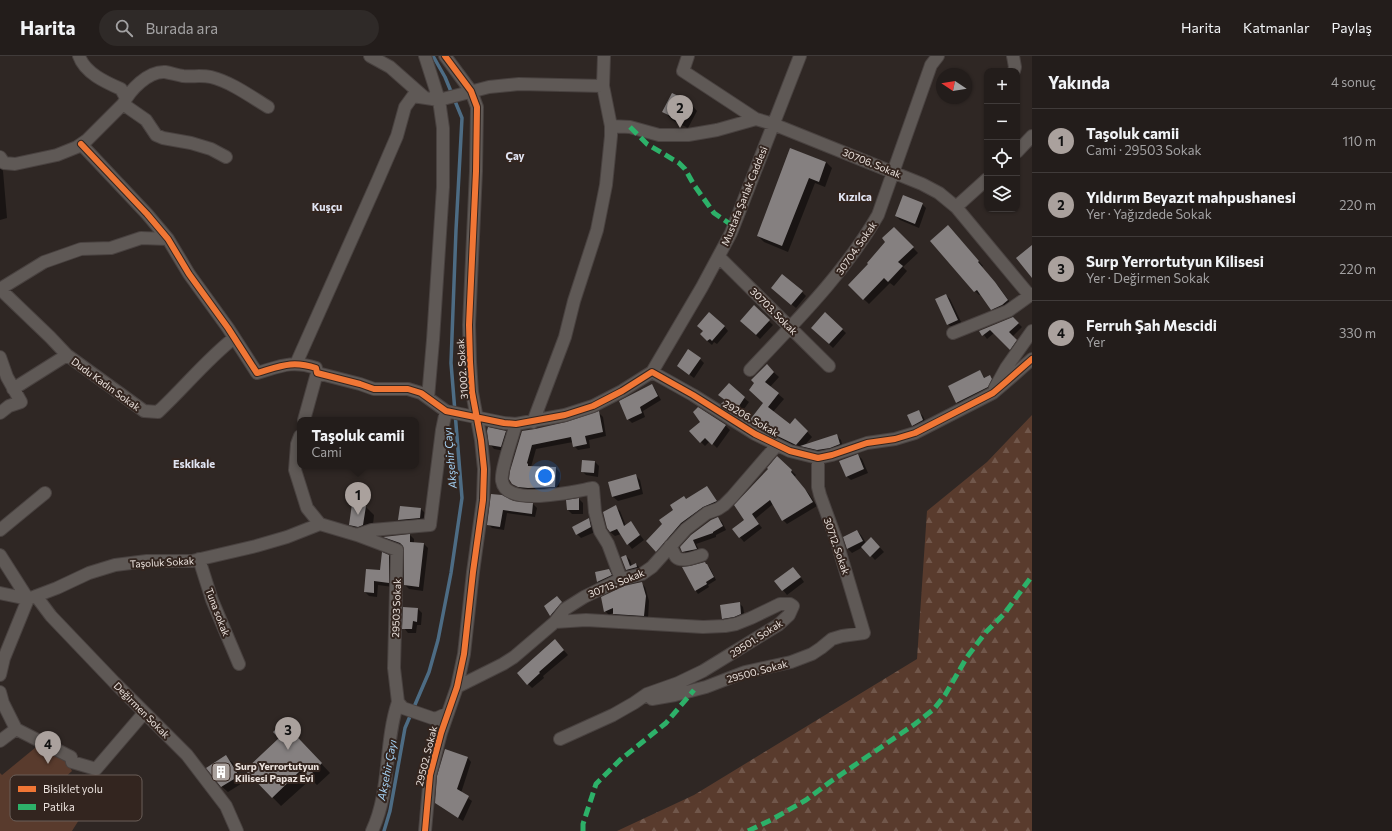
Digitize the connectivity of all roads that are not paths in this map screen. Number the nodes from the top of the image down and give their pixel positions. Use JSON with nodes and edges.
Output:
{"nodes":[{"id":1,"x":79,"y":56,"type":"edge"},
{"id":2,"x":370,"y":56,"type":"edge"},
{"id":3,"x":425,"y":56,"type":"edge"},
{"id":4,"x":445,"y":56,"type":"edge"},
{"id":5,"x":604,"y":56,"type":"edge"},
{"id":6,"x":688,"y":56,"type":"edge"},
{"id":7,"x":800,"y":56,"type":"edge"},
{"id":8,"x":938,"y":56,"type":"edge"},
{"id":9,"x":1013,"y":56,"type":"edge"},
{"id":10,"x":1015,"y":68,"type":"edge"},
{"id":11,"x":603,"y":86,"type":"junction"},
{"id":12,"x":471,"y":91,"type":"junction"},
{"id":13,"x":424,"y":97,"type":"junction"},
{"id":14,"x":439,"y":100,"type":"junction"},
{"id":15,"x":124,"y":101,"type":"junction"},
{"id":16,"x":268,"y":107,"type":"dead end"},
{"id":17,"x":756,"y":119,"type":"junction"},
{"id":18,"x":773,"y":124,"type":"junction"},
{"id":19,"x":611,"y":126,"type":"junction"},
{"id":20,"x":1032,"y":136,"type":"edge"},
{"id":21,"x":81,"y":144,"type":"junction"},
{"id":22,"x":1020,"y":149,"type":"edge"},
{"id":23,"x":0,"y":157,"type":"edge"},
{"id":24,"x":226,"y":157,"type":"dead end"},
{"id":25,"x":893,"y":172,"type":"junction"},
{"id":26,"x":984,"y":182,"type":"edge"},
{"id":27,"x":956,"y":207,"type":"junction"},
{"id":28,"x":168,"y":239,"type":"junction"},
{"id":29,"x":719,"y":257,"type":"junction"},
{"id":30,"x":0,"y":289,"type":"edge"},
{"id":31,"x":1031,"y":295,"type":"edge"},
{"id":32,"x":790,"y":328,"type":"junction"},
{"id":33,"x":1032,"y":331,"type":"edge"},
{"id":34,"x":953,"y":333,"type":"dead end"},
{"id":35,"x":234,"y":338,"type":"junction"},
{"id":36,"x":67,"y":355,"type":"junction"},
{"id":37,"x":0,"y":357,"type":"edge"},
{"id":38,"x":1032,"y":359,"type":"edge"},
{"id":39,"x":296,"y":364,"type":"junction"},
{"id":40,"x":829,"y":366,"type":"dead end"},
{"id":41,"x":750,"y":370,"type":"dead end"},
{"id":42,"x":652,"y":372,"type":"junction"},
{"id":43,"x":317,"y":373,"type":"junction"},
{"id":44,"x":14,"y":389,"type":"junction"},
{"id":45,"x":993,"y":392,"type":"junction"},
{"id":46,"x":428,"y":398,"type":"junction"},
{"id":47,"x":446,"y":411,"type":"junction"},
{"id":48,"x":0,"y":413,"type":"edge"},
{"id":49,"x":305,"y":417,"type":"edge"},
{"id":50,"x":477,"y":417,"type":"junction"},
{"id":51,"x":533,"y":422,"type":"junction"},
{"id":52,"x":516,"y":424,"type":"junction"},
{"id":53,"x":777,"y":445,"type":"junction"},
{"id":54,"x":297,"y":453,"type":"edge"},
{"id":55,"x":818,"y":458,"type":"junction"},
{"id":56,"x":45,"y":494,"type":"dead end"},
{"id":57,"x":320,"y":524,"type":"junction"},
{"id":58,"x":0,"y":530,"type":"edge"},
{"id":59,"x":357,"y":535,"type":"junction"},
{"id":60,"x":670,"y":546,"type":"junction"},
{"id":61,"x":0,"y":555,"type":"edge"},
{"id":62,"x":702,"y":555,"type":"dead end"},
{"id":63,"x":199,"y":559,"type":"junction"},
{"id":64,"x":622,"y":579,"type":"junction"},
{"id":65,"x":0,"y":594,"type":"edge"},
{"id":66,"x":32,"y":598,"type":"junction"},
{"id":67,"x":555,"y":622,"type":"junction"},
{"id":68,"x":864,"y":633,"type":"joint"},
{"id":69,"x":239,"y":664,"type":"dead end"},
{"id":70,"x":0,"y":675,"type":"edge"},
{"id":71,"x":457,"y":687,"type":"junction"},
{"id":72,"x":0,"y":692,"type":"edge"},
{"id":73,"x":647,"y":694,"type":"junction"},
{"id":74,"x":401,"y":705,"type":"junction"},
{"id":75,"x":448,"y":712,"type":"junction"},
{"id":76,"x":144,"y":713,"type":"junction"},
{"id":77,"x":16,"y":729,"type":"junction"},
{"id":78,"x":560,"y":739,"type":"dead end"},
{"id":79,"x":0,"y":741,"type":"edge"},
{"id":80,"x":237,"y":831,"type":"edge"},
{"id":81,"x":372,"y":831,"type":"edge"},
{"id":82,"x":425,"y":831,"type":"edge"}],
"edges":[{"from":1,"to":15,"type":"street"},
{"from":2,"to":13,"type":"street"},
{"from":3,"to":14,"type":"street"},
{"from":4,"to":12,"type":"street","name":"31002. Sokak"},
{"from":5,"to":11,"type":"street"},
{"from":6,"to":17,"type":"street","name":"30706. Sokak"},
{"from":7,"to":18,"type":"street","name":"Mustafa Şarlak Caddesi"},
{"from":8,"to":25,"type":"street","name":"30704. Sokak"},
{"from":9,"to":10,"type":"street"},
{"from":11,"to":12,"type":"street"},
{"from":11,"to":19,"type":"street"},
{"from":12,"to":14,"type":"street"},
{"from":12,"to":50,"type":"street","name":"31002. Sokak"},
{"from":13,"to":14,"type":"street"},
{"from":13,"to":39,"type":"street"},
{"from":14,"to":46,"type":"street"},
{"from":15,"to":16,"type":"street"},
{"from":15,"to":21,"type":"street"},
{"from":15,"to":24,"type":"street"},
{"from":17,"to":18,"type":"street","name":"30706. Sokak"},
{"from":17,"to":19,"type":"street"},
{"from":18,"to":25,"type":"street","name":"30706. Sokak"},
{"from":18,"to":29,"type":"street","name":"Mustafa Şarlak Caddesi"},
{"from":19,"to":51,"type":"street"},
{"from":20,"to":22,"type":"street"},
{"from":21,"to":23,"type":"street"},
{"from":21,"to":28,"type":"street"},
{"from":25,"to":27,"type":"street","name":"30706. Sokak"},
{"from":25,"to":32,"type":"street","name":"30704. Sokak"},
{"from":26,"to":27,"type":"street"},
{"from":27,"to":31,"type":"street","name":"30706. Sokak"},
{"from":28,"to":30,"type":"street"},
{"from":28,"to":35,"type":"street"},
{"from":29,"to":32,"type":"street","name":"30703. Sokak"},
{"from":29,"to":42,"type":"street","name":"Mustafa Şarlak Caddesi"},
{"from":30,"to":36,"type":"street","name":"Dudu Kadın Sokak"},
{"from":31,"to":34,"type":"street"},
{"from":32,"to":40,"type":"street","name":"30703. Sokak"},
{"from":32,"to":41,"type":"street","name":"30704. Sokak"},
{"from":33,"to":45,"type":"street"},
{"from":35,"to":36,"type":"street","name":"Dudu Kadın Sokak"},
{"from":35,"to":39,"type":"street"},
{"from":36,"to":44,"type":"street"},
{"from":37,"to":44,"type":"street"},
{"from":38,"to":45,"type":"street","name":"29206. Sokak"},
{"from":39,"to":43,"type":"street"},
{"from":42,"to":51,"type":"street"},
{"from":42,"to":53,"type":"street","name":"29206. Sokak"},
{"from":43,"to":46,"type":"street"},
{"from":43,"to":49,"type":"street"},
{"from":44,"to":48,"type":"street"},
{"from":45,"to":55,"type":"street","name":"29206. Sokak"},
{"from":46,"to":47,"type":"street"},
{"from":47,"to":50,"type":"street"},
{"from":47,"to":59,"type":"street"},
{"from":50,"to":52,"type":"street"},
{"from":50,"to":71,"type":"street","name":"31002. Sokak"},
{"from":51,"to":52,"type":"street"},
{"from":52,"to":64,"type":"street"},
{"from":53,"to":55,"type":"street","name":"29206. Sokak"},
{"from":53,"to":60,"type":"street","name":"30713. Sokak"},
{"from":54,"to":57,"type":"street"},
{"from":55,"to":68,"type":"street","name":"30712. Sokak"},
{"from":56,"to":58,"type":"street"},
{"from":57,"to":59,"type":"street"},
{"from":57,"to":63,"type":"street","name":"Taşoluk Sokak"},
{"from":59,"to":74,"type":"street","name":"29503 Sokak"},
{"from":60,"to":62,"type":"street"},
{"from":60,"to":64,"type":"street","name":"30713. Sokak"},
{"from":61,"to":66,"type":"street","name":"Değirmen Sokak"},
{"from":63,"to":66,"type":"street","name":"Taşoluk Sokak"},
{"from":63,"to":69,"type":"street","name":"Tuna sokak"},
{"from":64,"to":67,"type":"street","name":"30713. Sokak"},
{"from":65,"to":66,"type":"street"},
{"from":66,"to":70,"type":"street"},
{"from":66,"to":76,"type":"street","name":"Değirmen Sokak"},
{"from":67,"to":71,"type":"street","name":"30713. Sokak"},
{"from":67,"to":73,"type":"street","name":"29501. Sokak"},
{"from":68,"to":73,"type":"street","name":"29500. Sokak"},
{"from":71,"to":75,"type":"street","name":"29502. Sokak"},
{"from":72,"to":77,"type":"street"},
{"from":73,"to":78,"type":"street","name":"29501. Sokak"},
{"from":74,"to":75,"type":"street"},
{"from":74,"to":81,"type":"street"},
{"from":75,"to":82,"type":"street","name":"29502. Sokak"},
{"from":76,"to":77,"type":"street"},
{"from":76,"to":80,"type":"street","name":"Değirmen Sokak"},
{"from":77,"to":79,"type":"street"}]}
